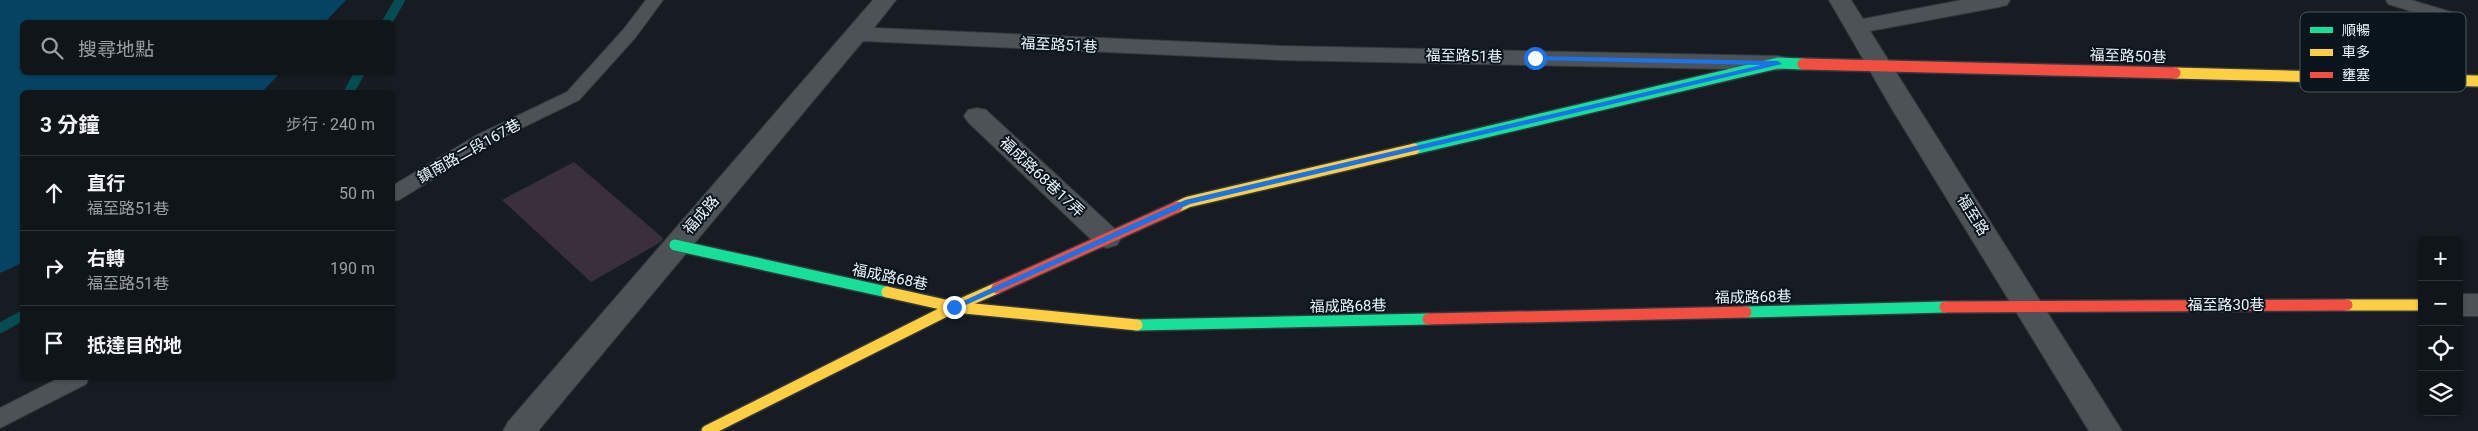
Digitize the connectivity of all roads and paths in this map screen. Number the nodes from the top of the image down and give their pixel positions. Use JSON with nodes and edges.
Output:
{"nodes":[{"id":1,"x":655,"y":0,"type":"edge"},
{"id":2,"x":885,"y":0,"type":"edge"},
{"id":3,"x":1840,"y":0,"type":"edge"},
{"id":4,"x":2000,"y":0,"type":"edge"},
{"id":5,"x":2394,"y":0,"type":"edge"},
{"id":6,"x":2433,"y":12,"type":"edge"},
{"id":7,"x":1856,"y":27,"type":"junction"},
{"id":8,"x":857,"y":34,"type":"junction"},
{"id":9,"x":1778,"y":64,"type":"junction"},
{"id":10,"x":1877,"y":64,"type":"junction"},
{"id":11,"x":2300,"y":76,"type":"edge"},
{"id":12,"x":977,"y":116,"type":"dead end"},
{"id":13,"x":395,"y":193,"type":"edge"},
{"id":14,"x":1107,"y":238,"type":"junction"},
{"id":15,"x":675,"y":245,"type":"junction"},
{"id":16,"x":2030,"y":305,"type":"junction"},
{"id":17,"x":2418,"y":305,"type":"edge"},
{"id":18,"x":2463,"y":305,"type":"edge"},
{"id":19,"x":2478,"y":305,"type":"edge"},
{"id":20,"x":954,"y":307,"type":"junction"},
{"id":21,"x":74,"y":380,"type":"edge"},
{"id":22,"x":0,"y":419,"type":"edge"},
{"id":23,"x":519,"y":431,"type":"edge"},
{"id":24,"x":707,"y":431,"type":"edge"},
{"id":25,"x":2106,"y":431,"type":"edge"}],
"edges":[{"from":1,"to":13,"type":"lane","name":"鎮南路二段167巷"},
{"from":2,"to":8,"type":"street","name":"福成路"},
{"from":3,"to":7,"type":"street","name":"福至路"},
{"from":4,"to":7,"type":"street"},
{"from":5,"to":6,"type":"lane"},
{"from":7,"to":10,"type":"street","name":"福至路"},
{"from":8,"to":9,"type":"street","name":"福至路51巷"},
{"from":8,"to":15,"type":"street","name":"福成路"},
{"from":9,"to":10,"type":"street","name":"福至路50巷"},
{"from":9,"to":14,"type":"street"},
{"from":10,"to":11,"type":"street","name":"福至路50巷"},
{"from":10,"to":16,"type":"street","name":"福至路"},
{"from":12,"to":14,"type":"street","name":"福成路68巷17弄"},
{"from":14,"to":20,"type":"street"},
{"from":15,"to":20,"type":"street","name":"福成路68巷"},
{"from":15,"to":23,"type":"street","name":"福成路"},
{"from":16,"to":17,"type":"street","name":"福至路30巷"},
{"from":16,"to":20,"type":"street","name":"福成路68巷"},
{"from":16,"to":25,"type":"street","name":"福至路"},
{"from":18,"to":19,"type":"street"},
{"from":20,"to":24,"type":"street"},
{"from":21,"to":22,"type":"lane"}]}
